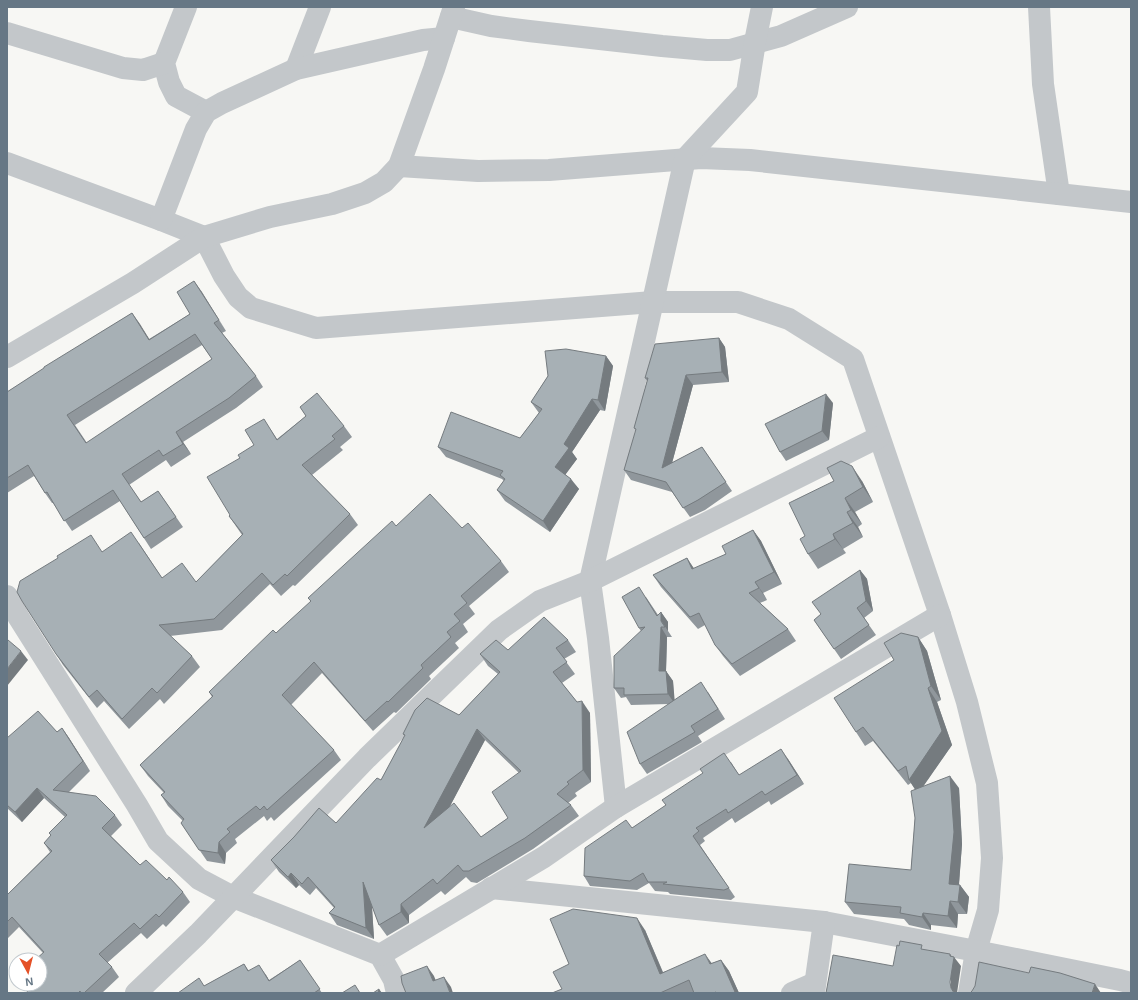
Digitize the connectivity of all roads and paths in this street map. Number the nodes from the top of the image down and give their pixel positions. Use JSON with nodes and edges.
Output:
{"nodes":[{"id":1,"x":186,"y":7,"type":"edge"},
{"id":2,"x":320,"y":7,"type":"edge"},
{"id":3,"x":762,"y":7,"type":"edge"},
{"id":4,"x":847,"y":7,"type":"edge"},
{"id":5,"x":1039,"y":7,"type":"edge"},
{"id":6,"x":452,"y":12,"type":"edge"},
{"id":7,"x":7,"y":33,"type":"edge"},
{"id":8,"x":444,"y":38,"type":"junction"},
{"id":9,"x":755,"y":42,"type":"junction"},
{"id":10,"x":164,"y":63,"type":"junction"},
{"id":11,"x":296,"y":69,"type":"junction"},
{"id":12,"x":206,"y":112,"type":"junction"},
{"id":13,"x":685,"y":159,"type":"junction"},
{"id":14,"x":7,"y":163,"type":"edge"},
{"id":15,"x":399,"y":166,"type":"junction"},
{"id":16,"x":1059,"y":194,"type":"junction"},
{"id":17,"x":1131,"y":202,"type":"edge"},
{"id":18,"x":161,"y":220,"type":"junction"},
{"id":19,"x":204,"y":237,"type":"junction"},
{"id":20,"x":653,"y":302,"type":"junction"},
{"id":21,"x":7,"y":357,"type":"edge"},
{"id":22,"x":879,"y":437,"type":"junction"},
{"id":23,"x":590,"y":581,"type":"junction"},
{"id":24,"x":7,"y":596,"type":"edge"},
{"id":25,"x":940,"y":615,"type":"junction"},
{"id":26,"x":616,"y":807,"type":"junction"},
{"id":27,"x":491,"y":888,"type":"junction"},
{"id":28,"x":233,"y":897,"type":"junction"},
{"id":29,"x":824,"y":922,"type":"junction"},
{"id":30,"x":976,"y":951,"type":"junction"},
{"id":31,"x":380,"y":956,"type":"junction"},
{"id":32,"x":1123,"y":986,"type":"edge"},
{"id":33,"x":814,"y":988,"type":"edge"},
{"id":34,"x":136,"y":993,"type":"edge"},
{"id":35,"x":397,"y":993,"type":"edge"},
{"id":36,"x":792,"y":993,"type":"edge"},
{"id":37,"x":969,"y":993,"type":"edge"}],
"edges":[{"from":1,"to":10,"type":"street"},
{"from":2,"to":11,"type":"street"},
{"from":3,"to":9,"type":"street"},
{"from":4,"to":9,"type":"street"},
{"from":5,"to":16,"type":"street"},
{"from":6,"to":8,"type":"street"},
{"from":6,"to":9,"type":"street"},
{"from":7,"to":10,"type":"street"},
{"from":8,"to":11,"type":"street"},
{"from":8,"to":15,"type":"street"},
{"from":9,"to":13,"type":"street"},
{"from":10,"to":12,"type":"street"},
{"from":11,"to":12,"type":"street"},
{"from":12,"to":18,"type":"street"},
{"from":13,"to":15,"type":"street"},
{"from":13,"to":16,"type":"street"},
{"from":13,"to":20,"type":"street"},
{"from":14,"to":18,"type":"street"},
{"from":15,"to":19,"type":"street"},
{"from":16,"to":17,"type":"street"},
{"from":18,"to":19,"type":"street"},
{"from":19,"to":20,"type":"street"},
{"from":19,"to":21,"type":"street"},
{"from":20,"to":22,"type":"street"},
{"from":20,"to":23,"type":"street"},
{"from":22,"to":23,"type":"street"},
{"from":22,"to":25,"type":"street"},
{"from":23,"to":26,"type":"street"},
{"from":23,"to":28,"type":"street"},
{"from":24,"to":28,"type":"street"},
{"from":25,"to":26,"type":"street"},
{"from":25,"to":30,"type":"street"},
{"from":26,"to":27,"type":"street"},
{"from":27,"to":29,"type":"street"},
{"from":27,"to":31,"type":"street"},
{"from":28,"to":31,"type":"street"},
{"from":28,"to":34,"type":"street"},
{"from":29,"to":30,"type":"street"},
{"from":29,"to":33,"type":"street"},
{"from":30,"to":32,"type":"street"},
{"from":30,"to":37,"type":"street"},
{"from":31,"to":35,"type":"street"},
{"from":33,"to":36,"type":"street"}]}
